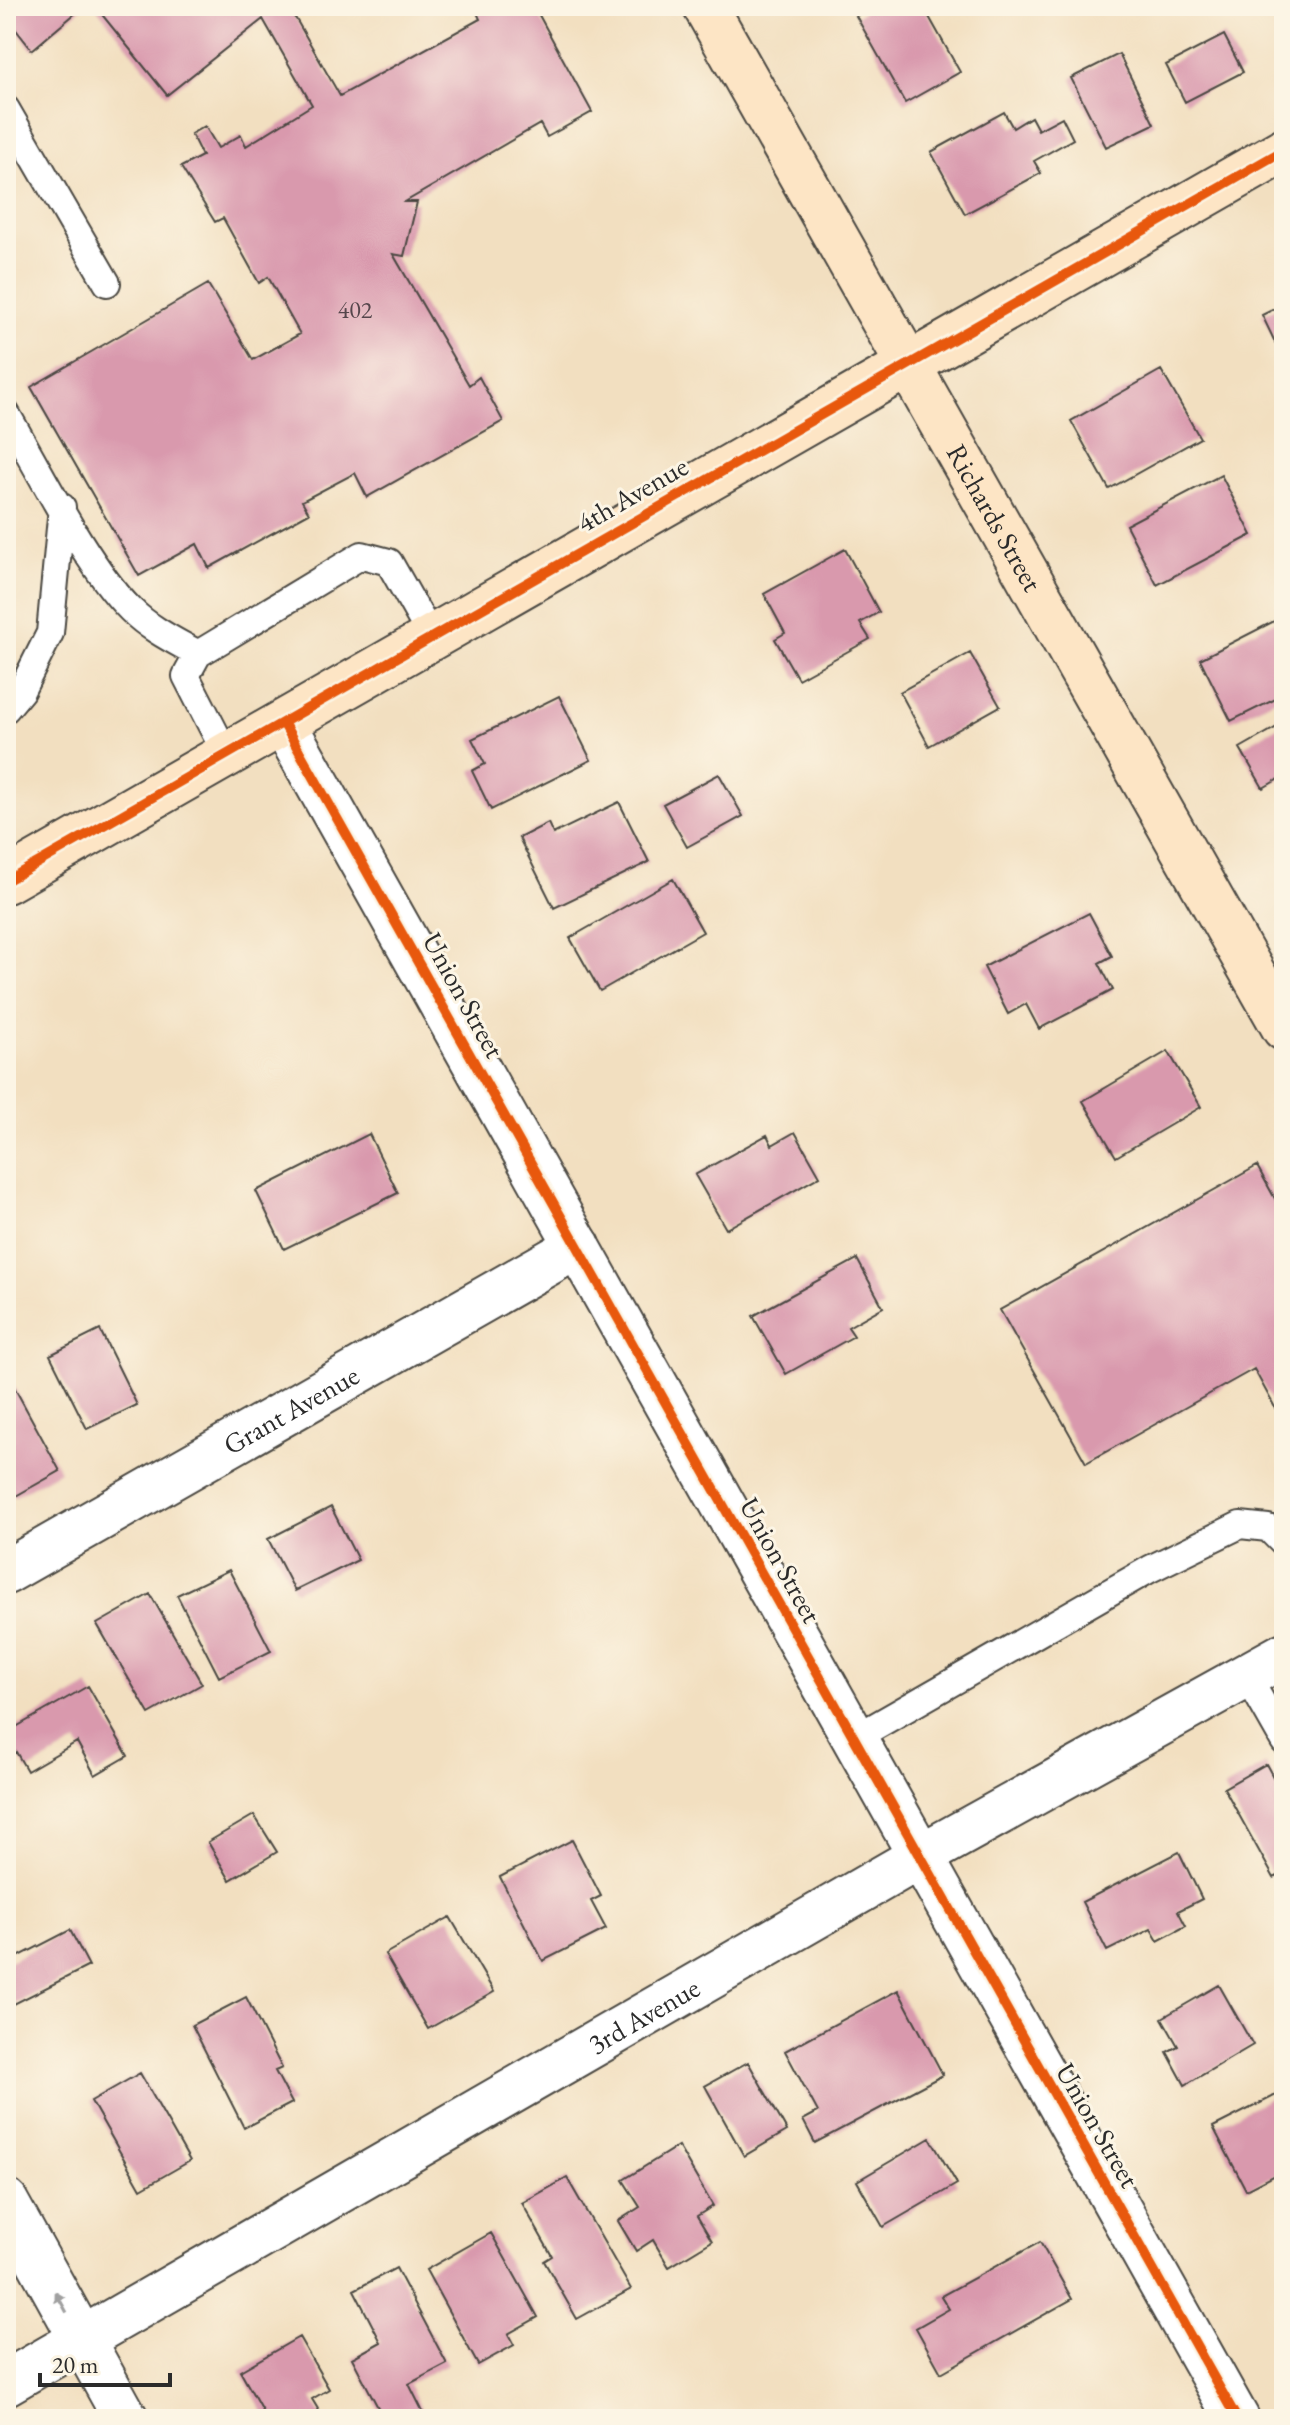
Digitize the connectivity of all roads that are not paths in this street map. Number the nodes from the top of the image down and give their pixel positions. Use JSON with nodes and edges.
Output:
{"nodes":[{"id":1,"x":705,"y":6,"type":"edge"},
{"id":2,"x":6,"y":109,"type":"edge"},
{"id":3,"x":1284,"y":150,"type":"edge"},
{"id":4,"x":107,"y":283,"type":"dead end"},
{"id":5,"x":909,"y":362,"type":"junction"},
{"id":6,"x":6,"y":413,"type":"edge"},
{"id":7,"x":62,"y":507,"type":"junction"},
{"id":8,"x":432,"y":638,"type":"junction"},
{"id":9,"x":198,"y":654,"type":"junction"},
{"id":10,"x":6,"y":709,"type":"edge"},
{"id":11,"x":284,"y":724,"type":"junction"},
{"id":12,"x":227,"y":756,"type":"junction"},
{"id":13,"x":6,"y":881,"type":"edge"},
{"id":14,"x":1284,"y":1028,"type":"edge"},
{"id":15,"x":578,"y":1246,"type":"junction"},
{"id":16,"x":1284,"y":1544,"type":"edge"},
{"id":17,"x":6,"y":1572,"type":"edge"},
{"id":18,"x":1266,"y":1665,"type":"edge"},
{"id":19,"x":853,"y":1739,"type":"junction"},
{"id":20,"x":1284,"y":1741,"type":"edge"},
{"id":21,"x":919,"y":1857,"type":"junction"},
{"id":22,"x":6,"y":2202,"type":"edge"},
{"id":23,"x":83,"y":2342,"type":"junction"},
{"id":24,"x":6,"y":2383,"type":"edge"},
{"id":25,"x":126,"y":2419,"type":"edge"},
{"id":26,"x":1237,"y":2419,"type":"edge"}],
"edges":[{"from":1,"to":5,"type":"street","name":"Richards Street"},
{"from":2,"to":4,"type":"lane"},
{"from":3,"to":5,"type":"street","name":"4th Avenue"},
{"from":5,"to":8,"type":"street","name":"4th Avenue"},
{"from":5,"to":14,"type":"street","name":"Richards Street"},
{"from":6,"to":7,"type":"lane"},
{"from":7,"to":9,"type":"lane"},
{"from":7,"to":10,"type":"lane"},
{"from":8,"to":9,"type":"lane"},
{"from":8,"to":11,"type":"street","name":"4th Avenue"},
{"from":9,"to":12,"type":"lane"},
{"from":11,"to":12,"type":"street","name":"4th Avenue"},
{"from":11,"to":15,"type":"street","name":"Union Street"},
{"from":12,"to":13,"type":"street","name":"4th Avenue"},
{"from":15,"to":17,"type":"street","name":"Grant Avenue"},
{"from":15,"to":19,"type":"street","name":"Union Street"},
{"from":16,"to":19,"type":"lane"},
{"from":18,"to":20,"type":"lane"},
{"from":18,"to":21,"type":"street","name":"3rd Avenue"},
{"from":19,"to":21,"type":"street","name":"Union Street"},
{"from":21,"to":23,"type":"street","name":"3rd Avenue"},
{"from":21,"to":26,"type":"street","name":"Union Street"},
{"from":23,"to":22,"type":"street","one_way":true},
{"from":23,"to":24,"type":"street","name":"3rd Avenue"},
{"from":23,"to":25,"type":"street"}]}
